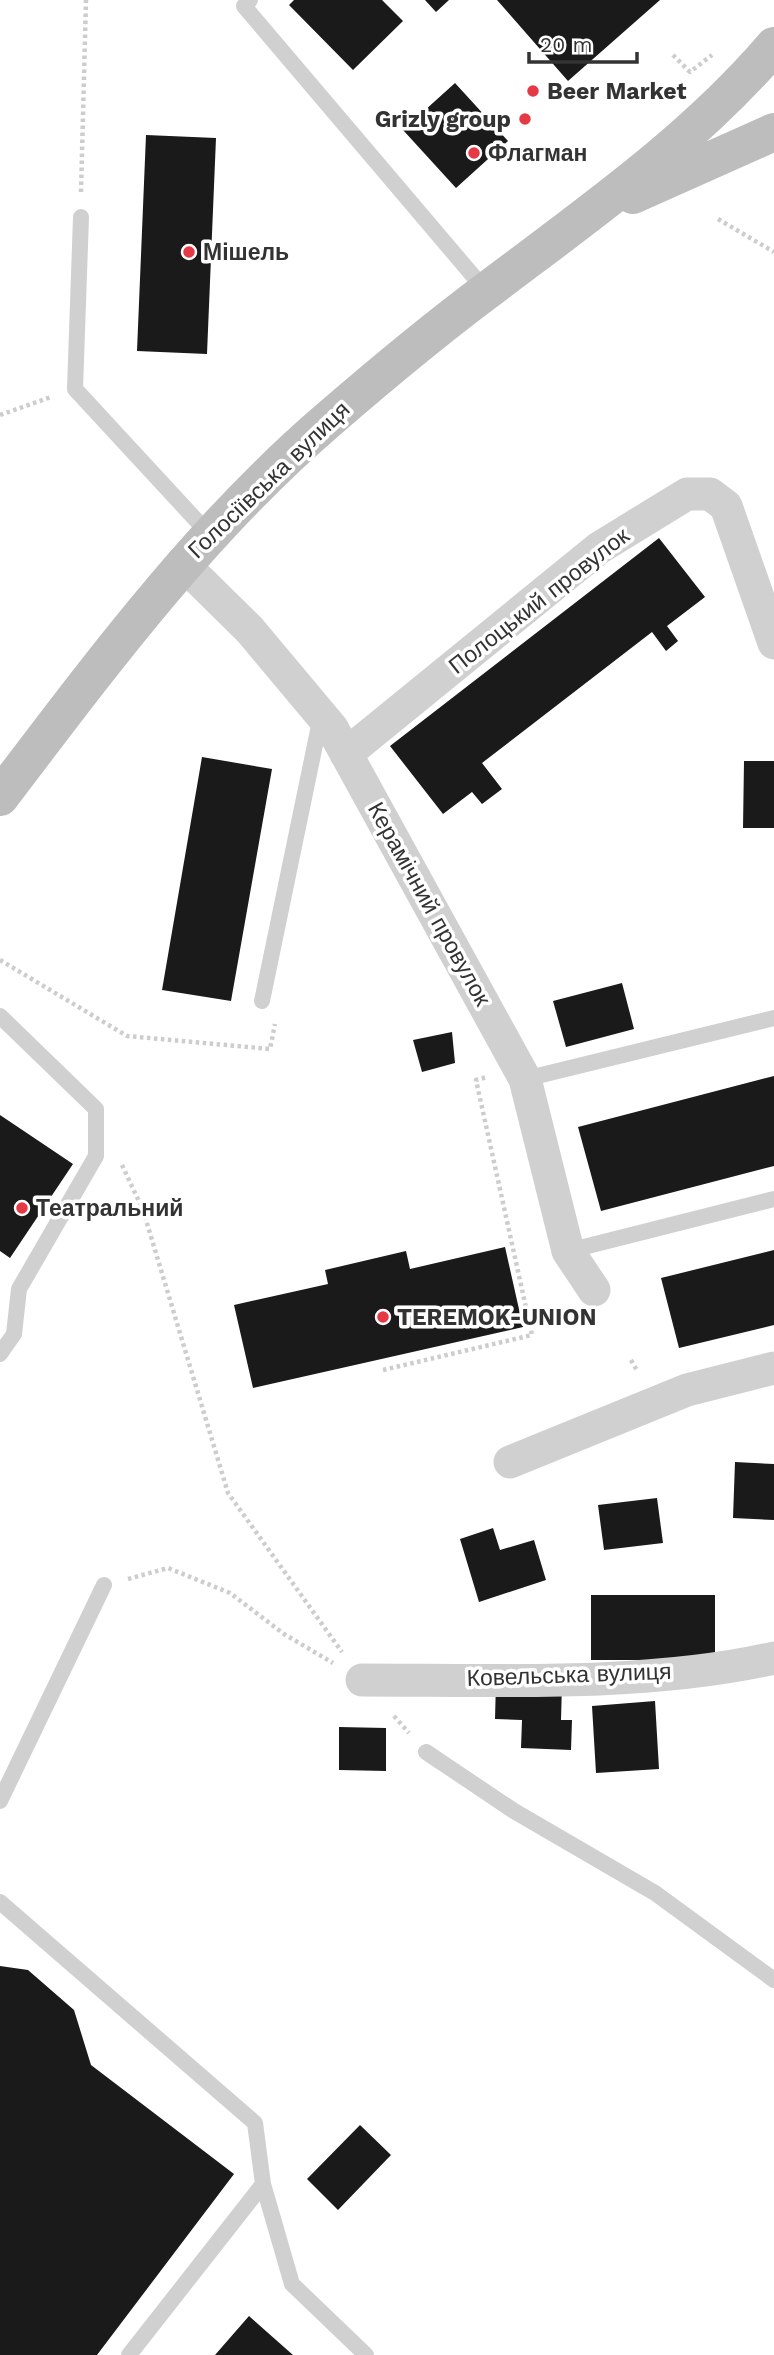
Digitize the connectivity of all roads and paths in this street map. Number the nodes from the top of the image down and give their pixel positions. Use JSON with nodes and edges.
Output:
{"nodes":[{"id":1,"x":86,"y":0,"type":"edge"},
{"id":2,"x":250,"y":0,"type":"edge"},
{"id":3,"x":774,"y":46,"type":"edge"},
{"id":4,"x":673,"y":55,"type":"dead end"},
{"id":5,"x":693,"y":69,"type":"dead end"},
{"id":6,"x":774,"y":132,"type":"edge"},
{"id":7,"x":590,"y":215,"type":"junction"},
{"id":8,"x":81,"y":217,"type":"joint"},
{"id":9,"x":718,"y":219,"type":"dead end"},
{"id":10,"x":774,"y":252,"type":"edge"},
{"id":11,"x":486,"y":291,"type":"junction"},
{"id":12,"x":75,"y":389,"type":"junction"},
{"id":13,"x":0,"y":415,"type":"edge"},
{"id":14,"x":209,"y":534,"type":"junction"},
{"id":15,"x":182,"y":564,"type":"junction"},
{"id":16,"x":774,"y":643,"type":"edge"},
{"id":17,"x":321,"y":715,"type":"junction"},
{"id":18,"x":346,"y":754,"type":"junction"},
{"id":19,"x":0,"y":797,"type":"edge"},
{"id":20,"x":0,"y":960,"type":"edge"},
{"id":21,"x":262,"y":1001,"type":"dead end"},
{"id":22,"x":0,"y":1016,"type":"edge"},
{"id":23,"x":276,"y":1017,"type":"dead end"},
{"id":24,"x":774,"y":1018,"type":"edge"},
{"id":25,"x":522,"y":1073,"type":"junction"},
{"id":26,"x":96,"y":1109,"type":"junction"},
{"id":27,"x":774,"y":1199,"type":"edge"},
{"id":28,"x":568,"y":1251,"type":"junction"},
{"id":29,"x":594,"y":1290,"type":"dead end"},
{"id":30,"x":0,"y":1354,"type":"edge"},
{"id":31,"x":774,"y":1368,"type":"edge"},
{"id":32,"x":383,"y":1370,"type":"dead end"},
{"id":33,"x":510,"y":1462,"type":"dead end"},
{"id":34,"x":104,"y":1585,"type":"joint"},
{"id":35,"x":774,"y":1658,"type":"edge"},
{"id":36,"x":362,"y":1680,"type":"junction"},
{"id":37,"x":426,"y":1752,"type":"dead end"},
{"id":38,"x":0,"y":1801,"type":"edge"},
{"id":39,"x":0,"y":1902,"type":"edge"},
{"id":40,"x":774,"y":1980,"type":"edge"},
{"id":41,"x":262,"y":2184,"type":"junction"},
{"id":42,"x":129,"y":2355,"type":"edge"},
{"id":43,"x":366,"y":2355,"type":"edge"}],
"edges":[{"from":1,"to":8,"type":"path"},
{"from":2,"to":11,"type":"lane"},
{"from":3,"to":7,"type":"main road","name":"Голосіївська вулиця"},
{"from":4,"to":5,"type":"path"},
{"from":6,"to":7,"type":"main road","name":"Голосіївська вулиця"},
{"from":7,"to":11,"type":"main road","name":"Голосіївська вулиця"},
{"from":8,"to":12,"type":"lane"},
{"from":9,"to":10,"type":"path"},
{"from":11,"to":14,"type":"main road","name":"Голосіївська вулиця"},
{"from":12,"to":13,"type":"path"},
{"from":12,"to":14,"type":"lane"},
{"from":14,"to":15,"type":"main road","name":"Голосіївська вулиця"},
{"from":15,"to":17,"type":"street","name":"Керамічний провулок"},
{"from":15,"to":19,"type":"main road","name":"Голосіївська вулиця"},
{"from":16,"to":18,"type":"street","name":"Полоцький провулок"},
{"from":17,"to":18,"type":"street","name":"Керамічний провулок"},
{"from":17,"to":21,"type":"lane"},
{"from":18,"to":25,"type":"street","name":"Керамічний провулок"},
{"from":20,"to":23,"type":"path"},
{"from":22,"to":26,"type":"lane"},
{"from":24,"to":25,"type":"lane"},
{"from":25,"to":28,"type":"street","name":"Керамічний провулок"},
{"from":25,"to":32,"type":"path"},
{"from":26,"to":30,"type":"lane"},
{"from":26,"to":36,"type":"path"},
{"from":27,"to":28,"type":"lane"},
{"from":28,"to":29,"type":"street","name":"Керамічний провулок"},
{"from":31,"to":33,"type":"street"},
{"from":34,"to":36,"type":"path"},
{"from":34,"to":38,"type":"lane"},
{"from":35,"to":36,"type":"street","name":"Ковельська вулиця"},
{"from":37,"to":40,"type":"lane"},
{"from":39,"to":41,"type":"lane"},
{"from":41,"to":42,"type":"lane"},
{"from":41,"to":43,"type":"lane"}]}
